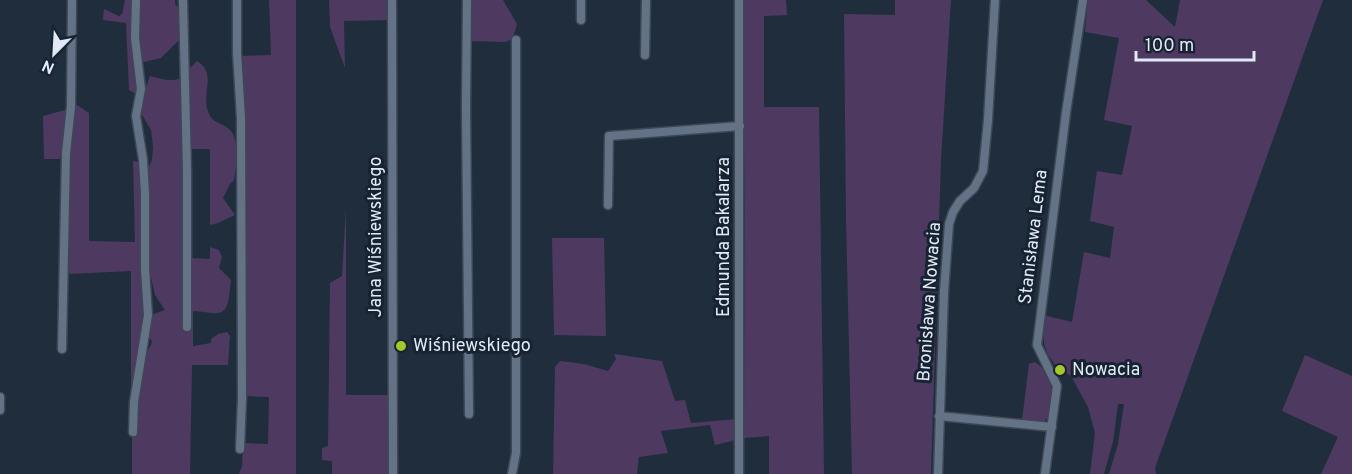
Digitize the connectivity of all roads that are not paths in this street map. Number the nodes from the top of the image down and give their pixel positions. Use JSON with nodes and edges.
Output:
{"nodes":[{"id":1,"x":72,"y":0,"type":"edge"},
{"id":2,"x":136,"y":0,"type":"edge"},
{"id":3,"x":183,"y":0,"type":"edge"},
{"id":4,"x":237,"y":0,"type":"edge"},
{"id":5,"x":392,"y":0,"type":"edge"},
{"id":6,"x":466,"y":0,"type":"edge"},
{"id":7,"x":581,"y":0,"type":"edge"},
{"id":8,"x":646,"y":0,"type":"edge"},
{"id":9,"x":739,"y":0,"type":"edge"},
{"id":10,"x":995,"y":0,"type":"edge"},
{"id":11,"x":1083,"y":0,"type":"edge"},
{"id":12,"x":581,"y":20,"type":"dead end"},
{"id":13,"x":516,"y":40,"type":"dead end"},
{"id":14,"x":645,"y":55,"type":"dead end"},
{"id":15,"x":740,"y":126,"type":"junction"},
{"id":16,"x":608,"y":205,"type":"dead end"},
{"id":17,"x":187,"y":327,"type":"dead end"},
{"id":18,"x":63,"y":349,"type":"dead end"},
{"id":19,"x":0,"y":397,"type":"edge"},
{"id":20,"x":0,"y":410,"type":"edge"},
{"id":21,"x":469,"y":414,"type":"dead end"},
{"id":22,"x":939,"y":416,"type":"junction"},
{"id":23,"x":1052,"y":426,"type":"junction"},
{"id":24,"x":133,"y":432,"type":"dead end"},
{"id":25,"x":240,"y":449,"type":"dead end"},
{"id":26,"x":393,"y":474,"type":"edge"},
{"id":27,"x":512,"y":474,"type":"edge"},
{"id":28,"x":739,"y":474,"type":"edge"},
{"id":29,"x":938,"y":474,"type":"edge"},
{"id":30,"x":1045,"y":474,"type":"edge"}],
"edges":[{"from":1,"to":18,"type":"street"},
{"from":2,"to":24,"type":"street"},
{"from":3,"to":17,"type":"street"},
{"from":4,"to":25,"type":"street"},
{"from":5,"to":26,"type":"street","name":"Jana Wiśniewskiego"},
{"from":6,"to":21,"type":"street"},
{"from":7,"to":12,"type":"street"},
{"from":8,"to":14,"type":"street"},
{"from":9,"to":15,"type":"street","name":"Edmunda Bakalarza"},
{"from":10,"to":22,"type":"street","name":"Bronisława Nowacia"},
{"from":11,"to":23,"type":"street","name":"Stanisława Lema"},
{"from":13,"to":27,"type":"street"},
{"from":15,"to":16,"type":"street"},
{"from":15,"to":28,"type":"street","name":"Edmunda Bakalarza"},
{"from":19,"to":20,"type":"street"},
{"from":22,"to":23,"type":"street"},
{"from":22,"to":29,"type":"street","name":"Bronisława Nowacia"},
{"from":23,"to":30,"type":"street","name":"Stanisława Lema"}]}
